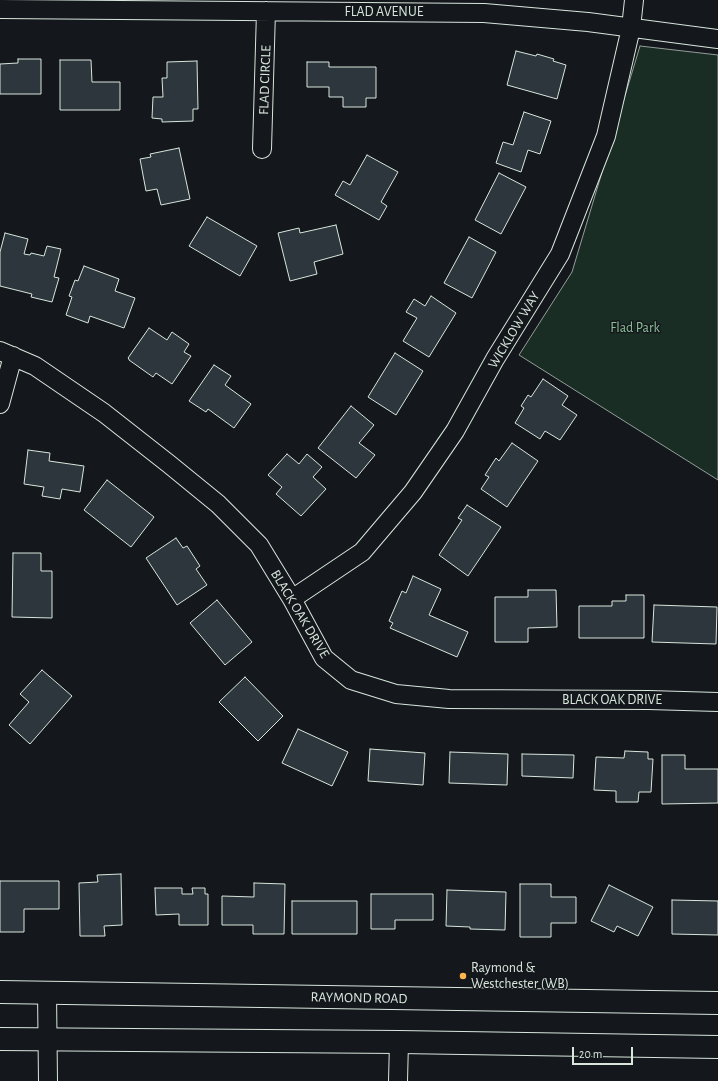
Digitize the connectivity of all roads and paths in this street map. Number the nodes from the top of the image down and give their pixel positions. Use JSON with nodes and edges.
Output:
{"nodes":[{"id":1,"x":634,"y":0,"type":"edge"},
{"id":2,"x":0,"y":9,"type":"edge"},
{"id":3,"x":266,"y":11,"type":"junction"},
{"id":4,"x":631,"y":28,"type":"junction"},
{"id":5,"x":718,"y":39,"type":"edge"},
{"id":6,"x":262,"y":150,"type":"dead end"},
{"id":7,"x":6,"y":354,"type":"edge"},
{"id":8,"x":0,"y":404,"type":"edge"},
{"id":9,"x":292,"y":599,"type":"junction"},
{"id":10,"x":718,"y":702,"type":"edge"},
{"id":11,"x":0,"y":992,"type":"edge"},
{"id":12,"x":47,"y":992,"type":"junction"},
{"id":13,"x":718,"y":1003,"type":"edge"},
{"id":14,"x":0,"y":1039,"type":"edge"},
{"id":15,"x":48,"y":1040,"type":"junction"},
{"id":16,"x":399,"y":1042,"type":"junction"},
{"id":17,"x":718,"y":1046,"type":"edge"},
{"id":18,"x":48,"y":1081,"type":"edge"},
{"id":19,"x":398,"y":1081,"type":"edge"}],
"edges":[{"from":1,"to":4,"type":"street","name":"WICKLOW WAY"},
{"from":2,"to":3,"type":"street","name":"FLAD AVENUE"},
{"from":3,"to":4,"type":"street","name":"FLAD AVENUE"},
{"from":3,"to":6,"type":"street","name":"FLAD CIRCLE"},
{"from":4,"to":5,"type":"street","name":"FLAD AVENUE"},
{"from":4,"to":9,"type":"street","name":"WICKLOW WAY"},
{"from":7,"to":8,"type":"street"},
{"from":7,"to":9,"type":"street","name":"BLACK OAK DRIVE"},
{"from":9,"to":10,"type":"street","name":"BLACK OAK DRIVE"},
{"from":11,"to":12,"type":"main road","name":"RAYMOND ROAD"},
{"from":12,"to":13,"type":"main road","name":"RAYMOND ROAD"},
{"from":12,"to":15,"type":"street"},
{"from":14,"to":15,"type":"main road"},
{"from":15,"to":16,"type":"main road"},
{"from":15,"to":18,"type":"street"},
{"from":16,"to":17,"type":"main road"},
{"from":16,"to":19,"type":"street"}]}
